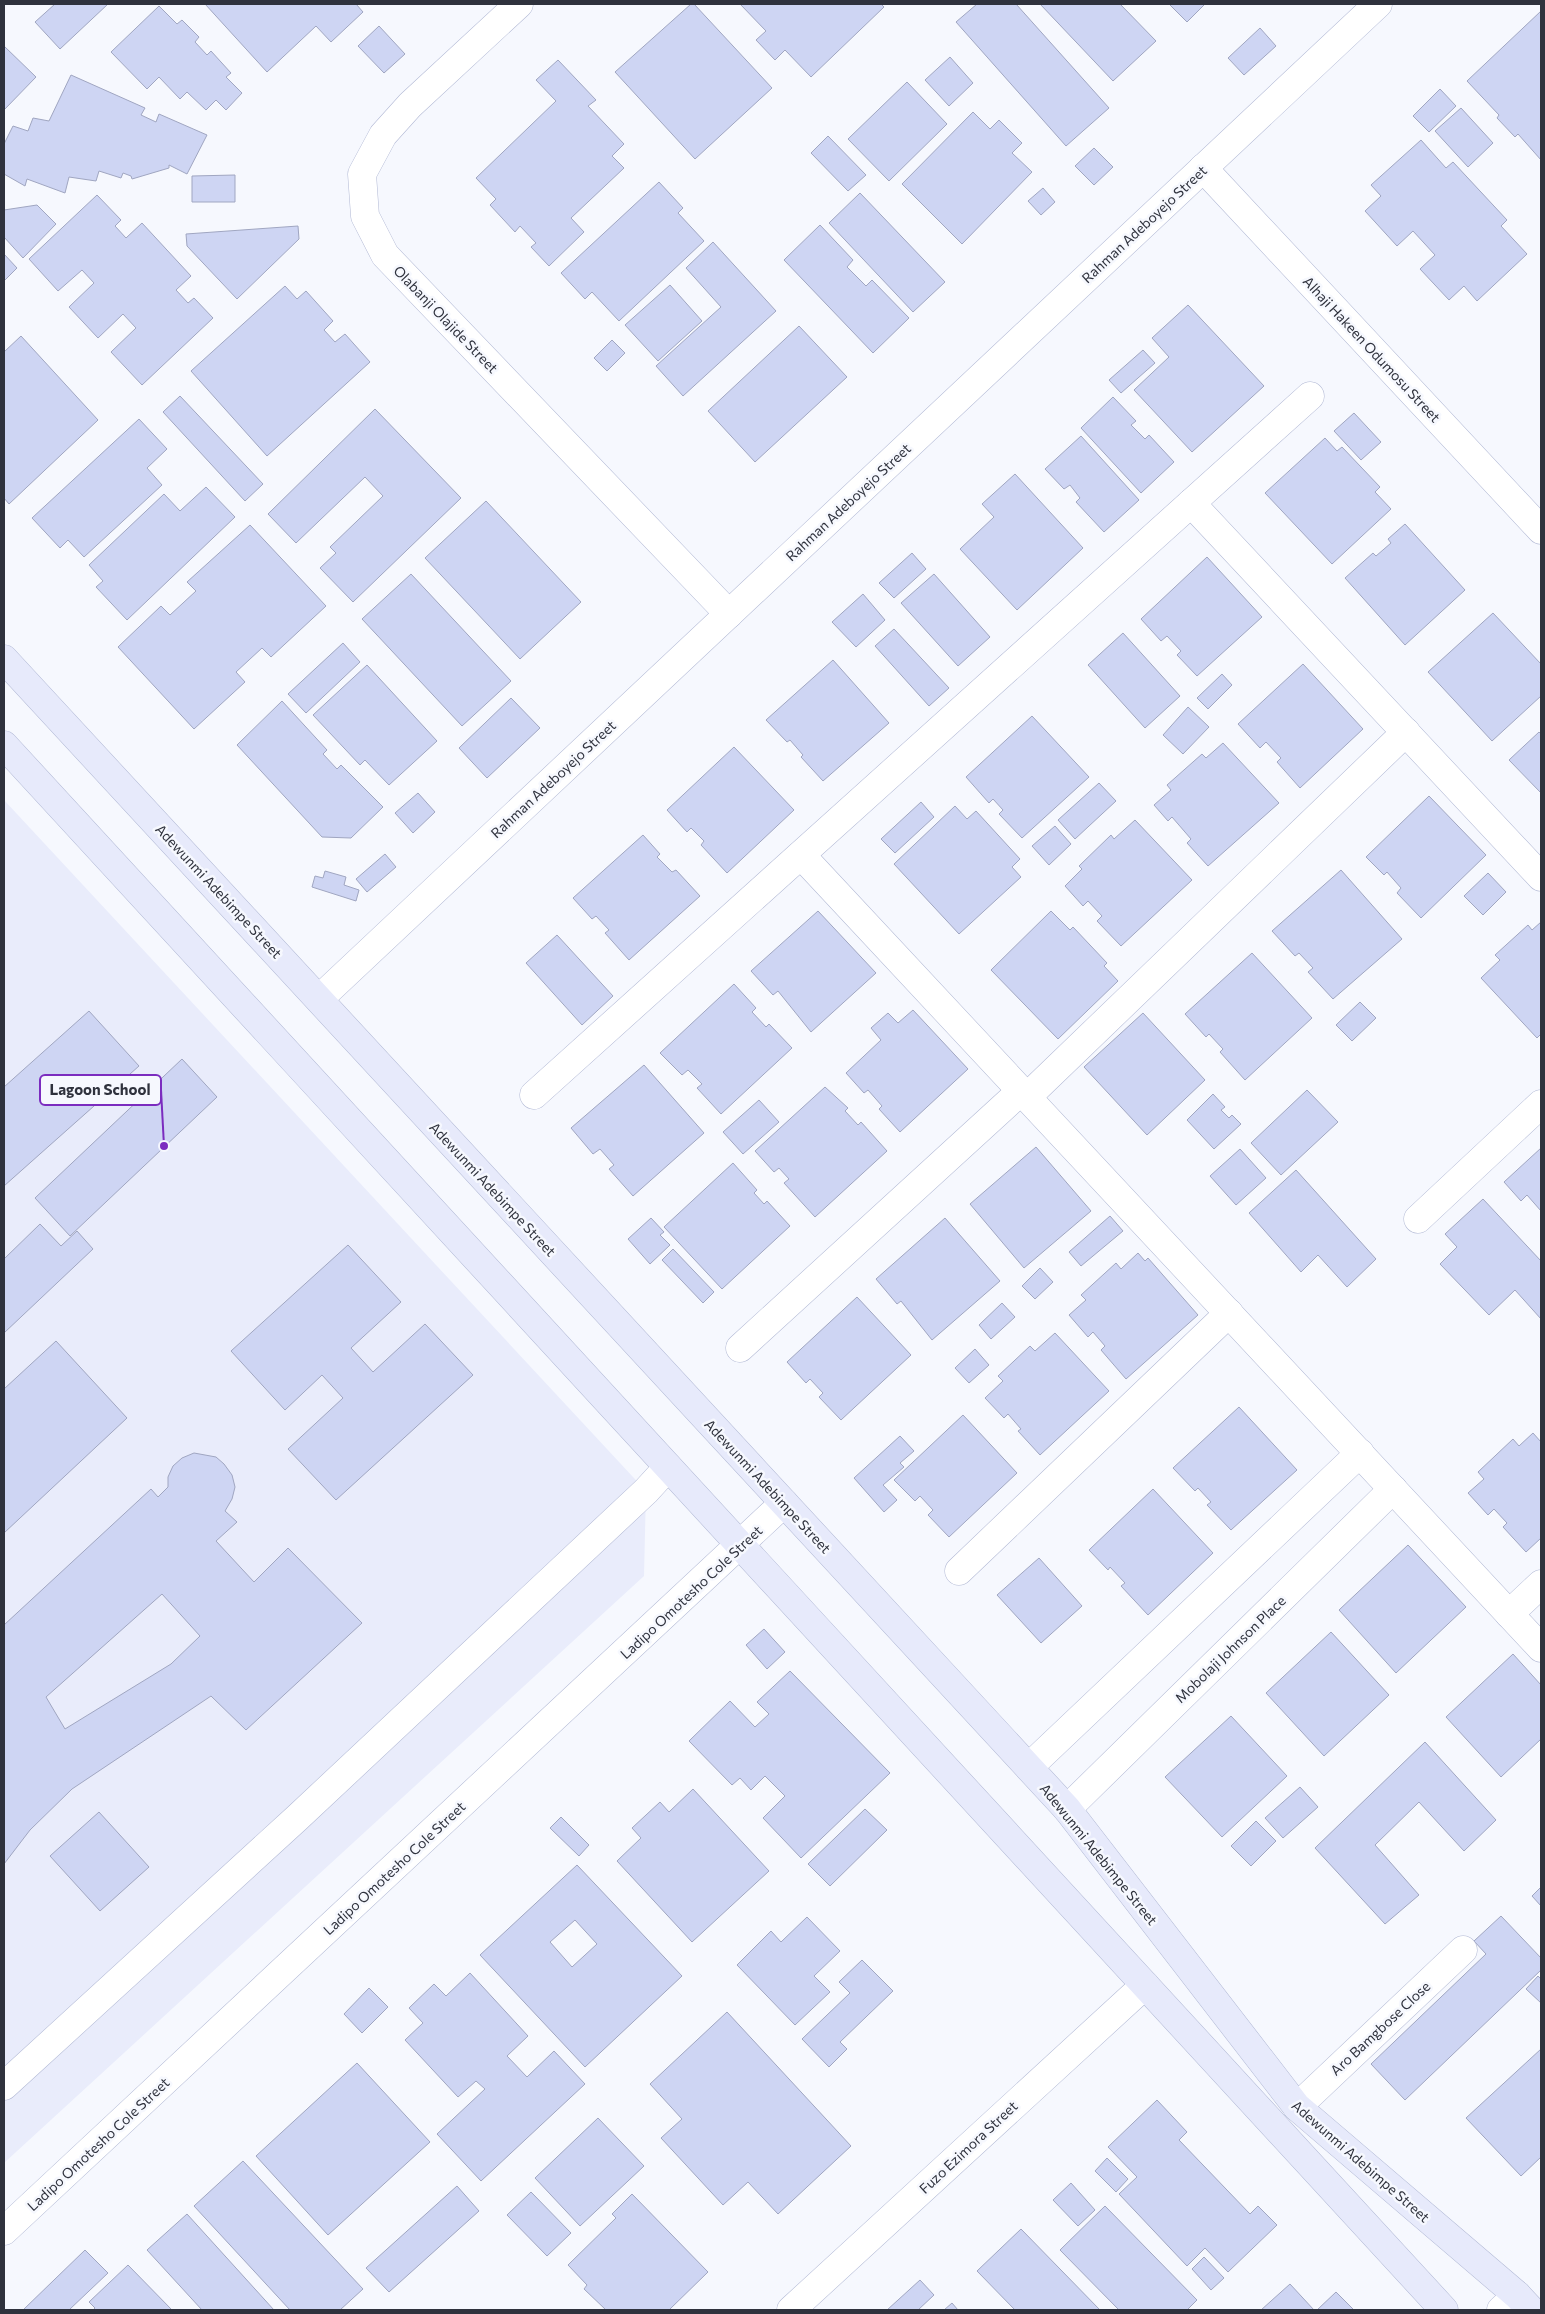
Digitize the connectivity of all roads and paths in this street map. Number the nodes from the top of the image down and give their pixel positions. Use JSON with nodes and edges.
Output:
{"nodes":[{"id":1,"x":519,"y":4,"type":"edge"},
{"id":2,"x":1378,"y":4,"type":"edge"},
{"id":3,"x":1203,"y":168,"type":"junction"},
{"id":4,"x":1310,"y":396,"type":"dead end"},
{"id":5,"x":1191,"y":503,"type":"junction"},
{"id":6,"x":1541,"y":530,"type":"edge"},
{"id":7,"x":729,"y":614,"type":"junction"},
{"id":8,"x":4,"y":659,"type":"edge"},
{"id":9,"x":1406,"y":732,"type":"junction"},
{"id":10,"x":4,"y":746,"type":"edge"},
{"id":11,"x":801,"y":855,"type":"junction"},
{"id":12,"x":1541,"y":877,"type":"edge"},
{"id":13,"x":318,"y":999,"type":"junction"},
{"id":14,"x":1024,"y":1094,"type":"junction"},
{"id":15,"x":534,"y":1095,"type":"dead end"},
{"id":16,"x":1541,"y":1104,"type":"edge"},
{"id":17,"x":1418,"y":1219,"type":"dead end"},
{"id":18,"x":1229,"y":1313,"type":"junction"},
{"id":19,"x":740,"y":1348,"type":"dead end"},
{"id":20,"x":1360,"y":1454,"type":"junction"},
{"id":21,"x":668,"y":1468,"type":"junction"},
{"id":22,"x":1394,"y":1489,"type":"junction"},
{"id":23,"x":784,"y":1503,"type":"junction"},
{"id":24,"x":740,"y":1546,"type":"junction"},
{"id":25,"x":959,"y":1571,"type":"dead end"},
{"id":26,"x":1541,"y":1584,"type":"edge"},
{"id":27,"x":1509,"y":1614,"type":"junction"},
{"id":28,"x":1541,"y":1648,"type":"edge"},
{"id":29,"x":1029,"y":1767,"type":"junction"},
{"id":30,"x":1067,"y":1809,"type":"junction"},
{"id":31,"x":1463,"y":1950,"type":"dead end"},
{"id":32,"x":1145,"y":1984,"type":"junction"},
{"id":33,"x":4,"y":2086,"type":"edge"},
{"id":34,"x":1297,"y":2107,"type":"junction"},
{"id":35,"x":4,"y":2232,"type":"edge"},
{"id":36,"x":1516,"y":2305,"type":"edge"},
{"id":37,"x":791,"y":2310,"type":"edge"},
{"id":38,"x":1444,"y":2310,"type":"edge"}],
"edges":[{"from":1,"to":7,"type":"street","name":"Olabanji Olajide Street"},
{"from":2,"to":3,"type":"street","name":"Rahman Adeboyejo Street"},
{"from":3,"to":6,"type":"street","name":"Alhaji Hakeen Odumosu Street"},
{"from":3,"to":7,"type":"street","name":"Rahman Adeboyejo Street"},
{"from":4,"to":5,"type":"street"},
{"from":5,"to":9,"type":"street"},
{"from":5,"to":11,"type":"street"},
{"from":7,"to":13,"type":"street","name":"Rahman Adeboyejo Street"},
{"from":8,"to":13,"type":"main road","name":"Adewunmi Adebimpe Street"},
{"from":9,"to":12,"type":"street"},
{"from":9,"to":14,"type":"street"},
{"from":10,"to":21,"type":"main road"},
{"from":11,"to":14,"type":"street"},
{"from":11,"to":15,"type":"street"},
{"from":13,"to":23,"type":"main road","name":"Adewunmi Adebimpe Street"},
{"from":14,"to":18,"type":"street"},
{"from":14,"to":19,"type":"street"},
{"from":16,"to":17,"type":"street"},
{"from":18,"to":20,"type":"street"},
{"from":18,"to":25,"type":"street"},
{"from":20,"to":22,"type":"street"},
{"from":20,"to":29,"type":"street"},
{"from":21,"to":24,"type":"main road"},
{"from":21,"to":33,"type":"street"},
{"from":22,"to":27,"type":"street"},
{"from":22,"to":30,"type":"street","name":"Mobolaji Johnson Place"},
{"from":23,"to":24,"type":"street","name":"Ladipo Omotesho Cole Street"},
{"from":23,"to":29,"type":"main road","name":"Adewunmi Adebimpe Street"},
{"from":24,"to":32,"type":"main road"},
{"from":24,"to":35,"type":"street","name":"Ladipo Omotesho Cole Street"},
{"from":26,"to":27,"type":"street"},
{"from":27,"to":28,"type":"street"},
{"from":29,"to":30,"type":"main road","name":"Adewunmi Adebimpe Street"},
{"from":30,"to":34,"type":"main road","name":"Adewunmi Adebimpe Street"},
{"from":31,"to":34,"type":"street","name":"Aro Bamgbose Close"},
{"from":32,"to":37,"type":"street","name":"Fuzo Ezimora Street"},
{"from":32,"to":38,"type":"main road"},
{"from":34,"to":36,"type":"main road","name":"Adewunmi Adebimpe Street"}]}
